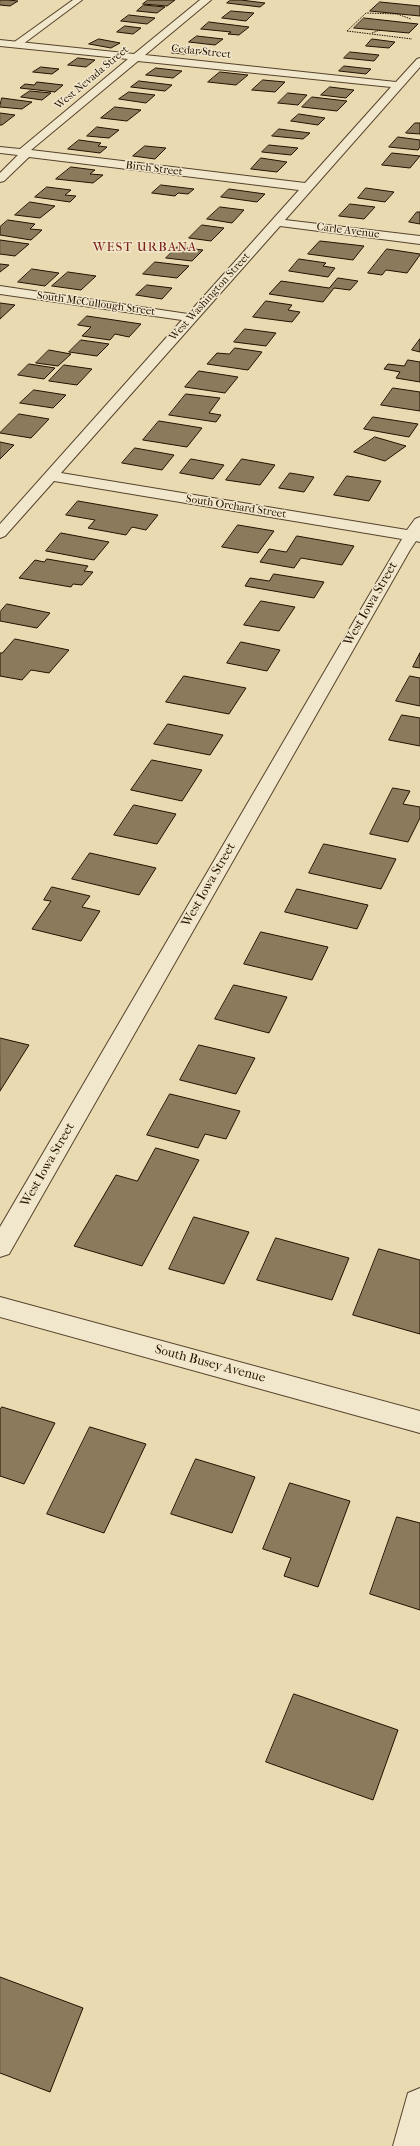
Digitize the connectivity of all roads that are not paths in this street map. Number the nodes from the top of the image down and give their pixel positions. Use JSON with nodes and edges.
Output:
{"nodes":[{"id":1,"x":78,"y":0,"type":"edge"},
{"id":2,"x":206,"y":0,"type":"edge"},
{"id":3,"x":0,"y":43,"type":"edge"},
{"id":4,"x":16,"y":44,"type":"junction"},
{"id":5,"x":136,"y":57,"type":"junction"},
{"id":6,"x":420,"y":61,"type":"edge"},
{"id":7,"x":399,"y":86,"type":"junction"},
{"id":8,"x":0,"y":150,"type":"edge"},
{"id":9,"x":25,"y":153,"type":"junction"},
{"id":10,"x":0,"y":179,"type":"edge"},
{"id":11,"x":307,"y":187,"type":"junction"},
{"id":12,"x":276,"y":222,"type":"junction"},
{"id":13,"x":420,"y":240,"type":"edge"},
{"id":14,"x":0,"y":290,"type":"edge"},
{"id":15,"x":192,"y":318,"type":"junction"},
{"id":16,"x":51,"y":476,"type":"junction"},
{"id":17,"x":417,"y":532,"type":"edge"},
{"id":18,"x":0,"y":533,"type":"edge"},
{"id":19,"x":0,"y":1248,"type":"edge"},
{"id":20,"x":0,"y":1307,"type":"edge"},
{"id":21,"x":420,"y":1422,"type":"edge"},
{"id":22,"x":420,"y":2105,"type":"edge"},
{"id":23,"x":410,"y":2146,"type":"edge"}],
"edges":[{"from":1,"to":4,"type":"lane"},
{"from":2,"to":5,"type":"street","name":"West Nevada Street"},
{"from":3,"to":4,"type":"street","name":"Cedar Street"},
{"from":4,"to":5,"type":"street","name":"Cedar Street"},
{"from":5,"to":7,"type":"street","name":"Cedar Street"},
{"from":5,"to":9,"type":"street","name":"West Nevada Street"},
{"from":6,"to":7,"type":"street","name":"West Washington Street"},
{"from":7,"to":11,"type":"street","name":"West Washington Street"},
{"from":8,"to":9,"type":"street","name":"Birch Street"},
{"from":9,"to":10,"type":"street","name":"West Nevada Street"},
{"from":9,"to":11,"type":"street","name":"Birch Street"},
{"from":11,"to":12,"type":"street","name":"West Washington Street"},
{"from":12,"to":13,"type":"street","name":"Carle Avenue"},
{"from":12,"to":15,"type":"street","name":"West Washington Street"},
{"from":14,"to":15,"type":"street","name":"South McCullough Street"},
{"from":15,"to":16,"type":"street","name":"West Washington Street"},
{"from":16,"to":17,"type":"street","name":"South Orchard Street"},
{"from":16,"to":18,"type":"street","name":"West Washington Street"},
{"from":17,"to":19,"type":"street","name":"West Iowa Street"},
{"from":20,"to":21,"type":"street","name":"South Busey Avenue"},
{"from":22,"to":23,"type":"street"}]}
